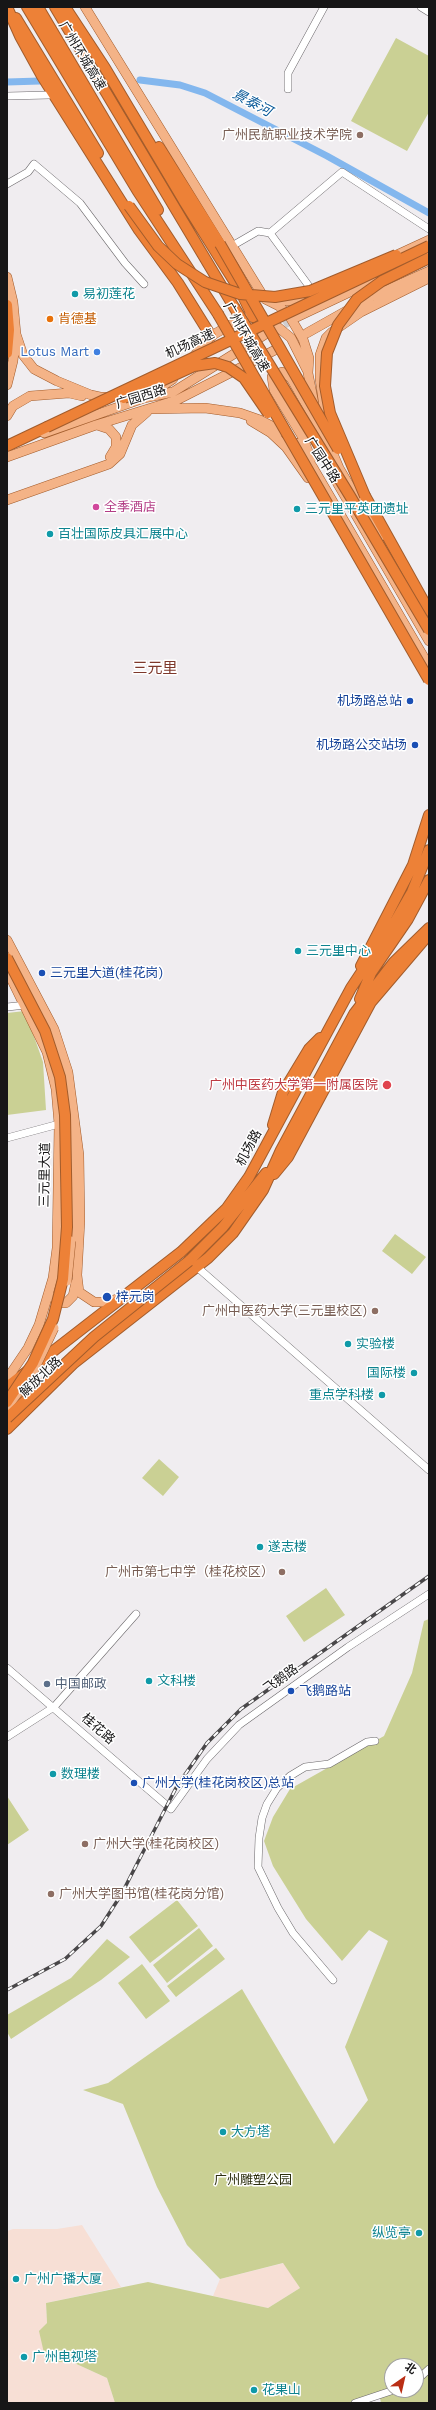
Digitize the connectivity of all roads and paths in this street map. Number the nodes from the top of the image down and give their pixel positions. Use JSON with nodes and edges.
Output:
{"nodes":[{"id":1,"x":8,"y":7,"type":"edge"},
{"id":2,"x":27,"y":7,"type":"edge"},
{"id":3,"x":38,"y":7,"type":"edge"},
{"id":4,"x":55,"y":7,"type":"edge"},
{"id":5,"x":65,"y":7,"type":"edge"},
{"id":6,"x":70,"y":7,"type":"edge"},
{"id":7,"x":85,"y":7,"type":"edge"},
{"id":8,"x":324,"y":7,"type":"edge"},
{"id":9,"x":421,"y":7,"type":"edge"},
{"id":10,"x":429,"y":12,"type":"edge"},
{"id":11,"x":288,"y":89,"type":"dead end"},
{"id":12,"x":49,"y":95,"type":"dead end"},
{"id":13,"x":7,"y":96,"type":"edge"},
{"id":14,"x":7,"y":184,"type":"edge"},
{"id":15,"x":429,"y":229,"type":"edge"},
{"id":16,"x":270,"y":233,"type":"junction"},
{"id":17,"x":428,"y":243,"type":"edge"},
{"id":18,"x":232,"y":246,"type":"junction"},
{"id":19,"x":429,"y":256,"type":"edge"},
{"id":20,"x":429,"y":271,"type":"edge"},
{"id":21,"x":7,"y":277,"type":"edge"},
{"id":22,"x":429,"y":278,"type":"edge"},
{"id":23,"x":144,"y":284,"type":"dead end"},
{"id":24,"x":241,"y":292,"type":"junction"},
{"id":25,"x":314,"y":293,"type":"junction"},
{"id":26,"x":265,"y":299,"type":"junction"},
{"id":27,"x":7,"y":305,"type":"edge"},
{"id":28,"x":218,"y":314,"type":"junction"},
{"id":29,"x":253,"y":317,"type":"junction"},
{"id":30,"x":297,"y":317,"type":"tunnel mouth"},
{"id":31,"x":269,"y":332,"type":"tunnel mouth"},
{"id":32,"x":307,"y":333,"type":"tunnel mouth"},
{"id":33,"x":16,"y":334,"type":"junction"},
{"id":34,"x":211,"y":336,"type":"junction"},
{"id":35,"x":277,"y":348,"type":"tunnel mouth"},
{"id":36,"x":7,"y":353,"type":"edge"},
{"id":37,"x":12,"y":369,"type":"junction"},
{"id":38,"x":182,"y":370,"type":"junction"},
{"id":39,"x":308,"y":373,"type":"junction"},
{"id":40,"x":7,"y":385,"type":"edge"},
{"id":41,"x":7,"y":392,"type":"edge"},
{"id":42,"x":144,"y":398,"type":"junction"},
{"id":43,"x":150,"y":409,"type":"junction"},
{"id":44,"x":232,"y":412,"type":"junction"},
{"id":45,"x":93,"y":415,"type":"junction"},
{"id":46,"x":7,"y":416,"type":"edge"},
{"id":47,"x":322,"y":416,"type":"junction"},
{"id":48,"x":96,"y":425,"type":"junction"},
{"id":49,"x":47,"y":427,"type":"junction"},
{"id":50,"x":324,"y":435,"type":"junction"},
{"id":51,"x":7,"y":446,"type":"edge"},
{"id":52,"x":7,"y":457,"type":"edge"},
{"id":53,"x":335,"y":460,"type":"junction"},
{"id":54,"x":312,"y":466,"type":"junction"},
{"id":55,"x":316,"y":485,"type":"junction"},
{"id":56,"x":7,"y":495,"type":"edge"},
{"id":57,"x":7,"y":500,"type":"edge"},
{"id":58,"x":363,"y":500,"type":"junction"},
{"id":59,"x":352,"y":510,"type":"junction"},
{"id":60,"x":350,"y":531,"type":"junction"},
{"id":61,"x":367,"y":535,"type":"junction"},
{"id":62,"x":385,"y":545,"type":"junction"},
{"id":63,"x":348,"y":547,"type":"junction"},
{"id":64,"x":404,"y":578,"type":"junction"},
{"id":65,"x":378,"y":597,"type":"junction"},
{"id":66,"x":404,"y":599,"type":"junction"},
{"id":67,"x":394,"y":606,"type":"junction"},
{"id":68,"x":429,"y":611,"type":"edge"},
{"id":69,"x":429,"y":622,"type":"edge"},
{"id":70,"x":429,"y":630,"type":"edge"},
{"id":71,"x":429,"y":641,"type":"edge"},
{"id":72,"x":420,"y":652,"type":"junction"},
{"id":73,"x":429,"y":666,"type":"edge"},
{"id":74,"x":428,"y":682,"type":"edge"},
{"id":75,"x":429,"y":815,"type":"edge"},
{"id":76,"x":426,"y":838,"type":"edge"},
{"id":77,"x":429,"y":850,"type":"edge"},
{"id":78,"x":429,"y":880,"type":"edge"},
{"id":79,"x":429,"y":928,"type":"edge"},
{"id":80,"x":429,"y":934,"type":"edge"},
{"id":81,"x":7,"y":940,"type":"edge"},
{"id":82,"x":7,"y":958,"type":"edge"},
{"id":83,"x":7,"y":970,"type":"edge"},
{"id":84,"x":351,"y":988,"type":"junction"},
{"id":85,"x":26,"y":1005,"type":"junction"},
{"id":86,"x":7,"y":1007,"type":"edge"},
{"id":87,"x":354,"y":1014,"type":"junction"},
{"id":88,"x":328,"y":1073,"type":"junction"},
{"id":89,"x":73,"y":1116,"type":"junction"},
{"id":90,"x":58,"y":1124,"type":"junction"},
{"id":91,"x":7,"y":1138,"type":"edge"},
{"id":92,"x":281,"y":1150,"type":"junction"},
{"id":93,"x":268,"y":1180,"type":"junction"},
{"id":94,"x":193,"y":1264,"type":"junction"},
{"id":95,"x":77,"y":1275,"type":"junction"},
{"id":96,"x":52,"y":1286,"type":"junction"},
{"id":97,"x":129,"y":1294,"type":"junction"},
{"id":98,"x":84,"y":1329,"type":"junction"},
{"id":99,"x":96,"y":1346,"type":"junction"},
{"id":100,"x":7,"y":1378,"type":"edge"},
{"id":101,"x":7,"y":1387,"type":"edge"},
{"id":102,"x":7,"y":1401,"type":"edge"},
{"id":103,"x":7,"y":1407,"type":"edge"},
{"id":104,"x":19,"y":1416,"type":"junction"},
{"id":105,"x":7,"y":1418,"type":"edge"},
{"id":106,"x":7,"y":1429,"type":"edge"},
{"id":107,"x":429,"y":1470,"type":"edge"},
{"id":108,"x":429,"y":1594,"type":"edge"},
{"id":109,"x":136,"y":1614,"type":"dead end"},
{"id":110,"x":7,"y":1668,"type":"edge"},
{"id":111,"x":54,"y":1707,"type":"junction"},
{"id":112,"x":7,"y":1737,"type":"edge"},
{"id":113,"x":375,"y":1741,"type":"dead end"},
{"id":114,"x":171,"y":1810,"type":"joint"},
{"id":115,"x":333,"y":1980,"type":"dead end"},
{"id":116,"x":384,"y":2393,"type":"edge"},
{"id":117,"x":355,"y":2403,"type":"edge"}],
"edges":[{"from":1,"to":17,"type":"highway","bridge":true},
{"from":1,"to":34,"type":"highway"},
{"from":2,"to":28,"type":"highway","bridge":true},
{"from":3,"to":28,"type":"highway","name":"广州环城高速","bridge":true},
{"from":4,"to":70,"type":"highway","name":"广州环城高速","bridge":true},
{"from":5,"to":24,"type":"highway"},
{"from":6,"to":58,"type":"highway","bridge":true},
{"from":7,"to":18,"type":"main road"},
{"from":8,"to":11,"type":"street"},
{"from":9,"to":10,"type":"street"},
{"from":12,"to":13,"type":"street"},
{"from":14,"to":23,"type":"street"},
{"from":15,"to":16,"type":"street"},
{"from":16,"to":18,"type":"street"},
{"from":16,"to":25,"type":"street"},
{"from":17,"to":25,"type":"main road"},
{"from":17,"to":49,"type":"highway","name":"机场高速","bridge":true},
{"from":18,"to":26,"type":"main road"},
{"from":19,"to":30,"type":"main road"},
{"from":19,"to":58,"type":"highway","bridge":true},
{"from":20,"to":32,"type":"main road"},
{"from":21,"to":33,"type":"main road"},
{"from":22,"to":53,"type":"main road"},
{"from":24,"to":26,"type":"main road"},
{"from":24,"to":29,"type":"highway"},
{"from":25,"to":26,"type":"main road"},
{"from":26,"to":39,"type":"main road"},
{"from":27,"to":36,"type":"highway"},
{"from":28,"to":55,"type":"highway","name":"广州环城高速","bridge":true},
{"from":29,"to":34,"type":"main road"},
{"from":29,"to":39,"type":"main road"},
{"from":31,"to":42,"type":"main road","name":"广园西路"},
{"from":33,"to":37,"type":"main road"},
{"from":33,"to":38,"type":"main road"},
{"from":34,"to":38,"type":"main road"},
{"from":35,"to":43,"type":"main road","name":"广园西路"},
{"from":37,"to":40,"type":"main road"},
{"from":37,"to":41,"type":"main road"},
{"from":38,"to":42,"type":"main road"},
{"from":39,"to":47,"type":"main road"},
{"from":39,"to":50,"type":"main road"},
{"from":42,"to":45,"type":"main road","name":"广园西路"},
{"from":43,"to":44,"type":"main road","name":"广园中路"},
{"from":43,"to":48,"type":"main road","name":"广园西路"},
{"from":43,"to":57,"type":"main road"},
{"from":44,"to":54,"type":"main road","name":"广园中路"},
{"from":44,"to":63,"type":"main road"},
{"from":45,"to":46,"type":"main road"},
{"from":45,"to":51,"type":"main road","name":"广园西路"},
{"from":47,"to":50,"type":"main road"},
{"from":47,"to":53,"type":"main road"},
{"from":48,"to":52,"type":"main road","name":"广园西路"},
{"from":48,"to":56,"type":"main road"},
{"from":49,"to":51,"type":"highway","name":"机场高速"},
{"from":49,"to":55,"type":"highway","bridge":true},
{"from":50,"to":54,"type":"main road"},
{"from":50,"to":59,"type":"main road","name":"广园中路"},
{"from":53,"to":58,"type":"main road"},
{"from":54,"to":60,"type":"main road","name":"广园中路"},
{"from":55,"to":74,"type":"highway","name":"广州环城高速","bridge":true},
{"from":58,"to":59,"type":"main road"},
{"from":58,"to":62,"type":"main road"},
{"from":58,"to":68,"type":"highway"},
{"from":59,"to":61,"type":"main road","name":"广园中路"},
{"from":60,"to":63,"type":"main road"},
{"from":60,"to":67,"type":"main road","name":"广园中路"},
{"from":61,"to":62,"type":"main road"},
{"from":61,"to":66,"type":"main road","name":"广园中路"},
{"from":62,"to":64,"type":"main road"},
{"from":63,"to":65,"type":"main road"},
{"from":64,"to":66,"type":"main road"},
{"from":64,"to":69,"type":"main road"},
{"from":65,"to":67,"type":"main road"},
{"from":65,"to":74,"type":"main road"},
{"from":66,"to":71,"type":"main road","name":"广园中路"},
{"from":67,"to":72,"type":"main road","name":"广园中路"},
{"from":72,"to":73,"type":"main road","name":"广园中路"},
{"from":72,"to":74,"type":"main road"},
{"from":75,"to":76,"type":"highway"},
{"from":76,"to":84,"type":"highway"},
{"from":77,"to":84,"type":"highway"},
{"from":78,"to":87,"type":"highway"},
{"from":79,"to":87,"type":"highway"},
{"from":80,"to":88,"type":"highway"},
{"from":81,"to":89,"type":"main road"},
{"from":82,"to":102,"type":"highway","bridge":true},
{"from":83,"to":85,"type":"main road","name":"三元里大道"},
{"from":84,"to":97,"type":"highway","name":"机场路"},
{"from":85,"to":86,"type":"street"},
{"from":85,"to":90,"type":"main road","name":"三元里大道"},
{"from":87,"to":88,"type":"highway"},
{"from":88,"to":92,"type":"highway"},
{"from":88,"to":93,"type":"highway"},
{"from":89,"to":95,"type":"main road"},
{"from":89,"to":103,"type":"main road","bridge":true},
{"from":90,"to":91,"type":"street"},
{"from":90,"to":96,"type":"main road","name":"三元里大道"},
{"from":92,"to":93,"type":"highway"},
{"from":92,"to":94,"type":"highway"},
{"from":93,"to":94,"type":"highway"},
{"from":94,"to":99,"type":"highway"},
{"from":94,"to":105,"type":"highway","bridge":true},
{"from":94,"to":107,"type":"street"},
{"from":95,"to":96,"type":"main road"},
{"from":95,"to":97,"type":"main road"},
{"from":96,"to":100,"type":"main road","name":"三元里大道"},
{"from":97,"to":98,"type":"highway","name":"机场路"},
{"from":98,"to":99,"type":"highway"},
{"from":98,"to":101,"type":"highway","name":"机场路"},
{"from":99,"to":104,"type":"highway","name":"解放北路"},
{"from":102,"to":104,"type":"highway"},
{"from":104,"to":106,"type":"highway","name":"解放北路"},
{"from":108,"to":114,"type":"street","name":"飞鹅路"},
{"from":109,"to":111,"type":"street"},
{"from":110,"to":111,"type":"street","name":"桂花路"},
{"from":111,"to":112,"type":"street"},
{"from":111,"to":114,"type":"street","name":"桂花路"},
{"from":113,"to":115,"type":"street"},
{"from":116,"to":117,"type":"street"}]}
